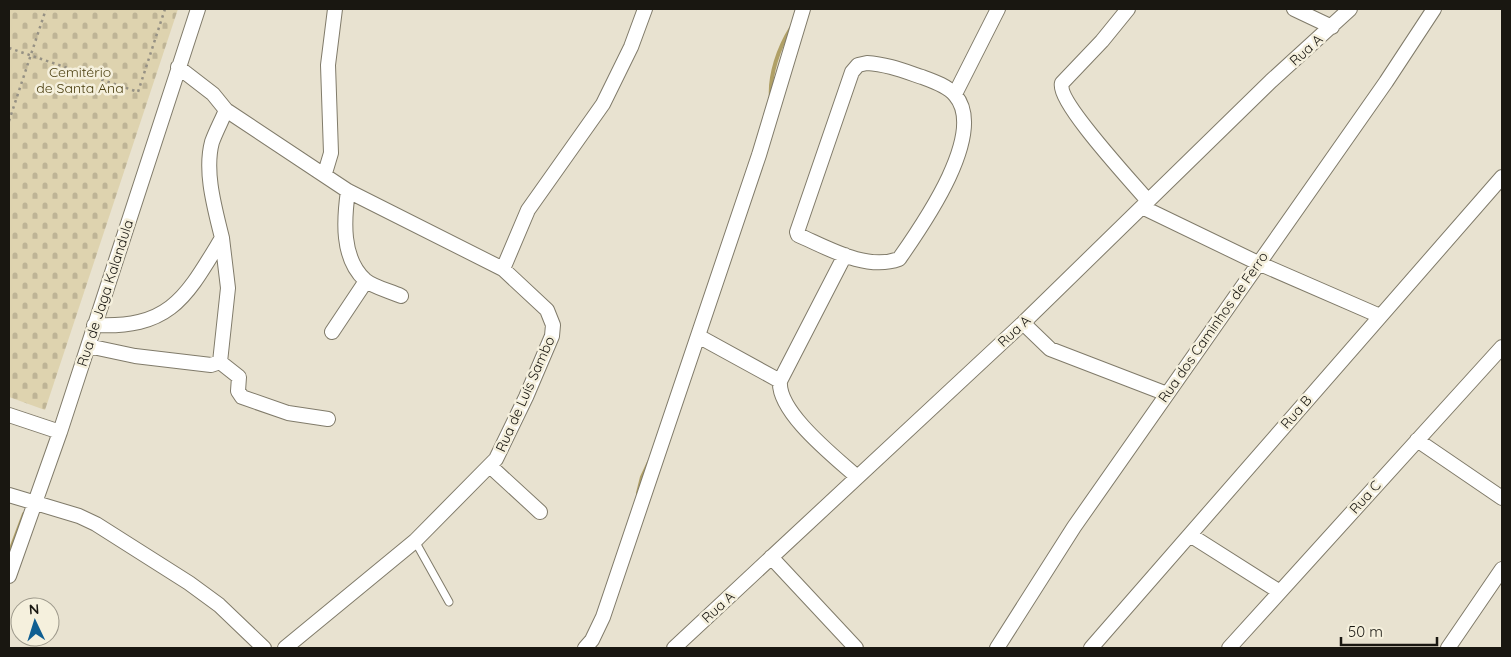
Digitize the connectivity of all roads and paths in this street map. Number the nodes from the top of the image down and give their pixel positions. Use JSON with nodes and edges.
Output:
{"nodes":[{"id":1,"x":46,"y":9,"type":"edge"},
{"id":2,"x":165,"y":9,"type":"edge"},
{"id":3,"x":198,"y":9,"type":"edge"},
{"id":4,"x":335,"y":9,"type":"edge"},
{"id":5,"x":645,"y":9,"type":"edge"},
{"id":6,"x":803,"y":9,"type":"edge"},
{"id":7,"x":998,"y":9,"type":"edge"},
{"id":8,"x":1128,"y":9,"type":"edge"},
{"id":9,"x":1294,"y":9,"type":"edge"},
{"id":10,"x":1350,"y":9,"type":"edge"},
{"id":11,"x":1434,"y":9,"type":"edge"},
{"id":12,"x":1332,"y":27,"type":"junction"},
{"id":13,"x":9,"y":48,"type":"edge"},
{"id":14,"x":31,"y":56,"type":"junction"},
{"id":15,"x":178,"y":67,"type":"junction"},
{"id":16,"x":955,"y":94,"type":"junction"},
{"id":17,"x":226,"y":110,"type":"junction"},
{"id":18,"x":9,"y":121,"type":"edge"},
{"id":19,"x":324,"y":173,"type":"junction"},
{"id":20,"x":1502,"y":177,"type":"edge"},
{"id":21,"x":348,"y":190,"type":"junction"},
{"id":22,"x":1145,"y":204,"type":"junction"},
{"id":23,"x":222,"y":238,"type":"junction"},
{"id":24,"x":845,"y":255,"type":"junction"},
{"id":25,"x":1258,"y":263,"type":"junction"},
{"id":26,"x":502,"y":269,"type":"junction"},
{"id":27,"x":366,"y":281,"type":"junction"},
{"id":28,"x":400,"y":296,"type":"dead end"},
{"id":29,"x":1380,"y":316,"type":"junction"},
{"id":30,"x":1023,"y":323,"type":"junction"},
{"id":31,"x":94,"y":325,"type":"junction"},
{"id":32,"x":332,"y":332,"type":"dead end"},
{"id":33,"x":698,"y":336,"type":"junction"},
{"id":34,"x":88,"y":346,"type":"junction"},
{"id":35,"x":1502,"y":347,"type":"edge"},
{"id":36,"x":220,"y":362,"type":"junction"},
{"id":37,"x":780,"y":381,"type":"junction"},
{"id":38,"x":1167,"y":394,"type":"junction"},
{"id":39,"x":9,"y":415,"type":"edge"},
{"id":40,"x":328,"y":419,"type":"dead end"},
{"id":41,"x":60,"y":432,"type":"junction"},
{"id":42,"x":1417,"y":440,"type":"junction"},
{"id":43,"x":490,"y":466,"type":"junction"},
{"id":44,"x":857,"y":477,"type":"junction"},
{"id":45,"x":9,"y":494,"type":"edge"},
{"id":46,"x":1502,"y":498,"type":"edge"},
{"id":47,"x":35,"y":502,"type":"junction"},
{"id":48,"x":540,"y":512,"type":"dead end"},
{"id":49,"x":1190,"y":535,"type":"junction"},
{"id":50,"x":415,"y":541,"type":"junction"},
{"id":51,"x":771,"y":558,"type":"junction"},
{"id":52,"x":1502,"y":569,"type":"edge"},
{"id":53,"x":9,"y":573,"type":"edge"},
{"id":54,"x":1280,"y":592,"type":"junction"},
{"id":55,"x":449,"y":602,"type":"dead end"},
{"id":56,"x":264,"y":648,"type":"edge"},
{"id":57,"x":285,"y":648,"type":"edge"},
{"id":58,"x":585,"y":648,"type":"edge"},
{"id":59,"x":674,"y":648,"type":"edge"},
{"id":60,"x":856,"y":648,"type":"edge"},
{"id":61,"x":998,"y":648,"type":"edge"},
{"id":62,"x":1091,"y":648,"type":"edge"},
{"id":63,"x":1229,"y":648,"type":"edge"},
{"id":64,"x":1448,"y":648,"type":"edge"}],
"edges":[{"from":1,"to":14,"type":"path"},
{"from":2,"to":14,"type":"path"},
{"from":3,"to":15,"type":"street","name":"Rua de Jaga Kalandula"},
{"from":4,"to":19,"type":"street"},
{"from":5,"to":26,"type":"street"},
{"from":6,"to":33,"type":"street"},
{"from":7,"to":16,"type":"street"},
{"from":8,"to":22,"type":"street"},
{"from":9,"to":12,"type":"street"},
{"from":10,"to":12,"type":"street","name":"Rua A"},
{"from":11,"to":25,"type":"street","name":"Rua dos Caminhos de Ferro"},
{"from":12,"to":22,"type":"street","name":"Rua A"},
{"from":13,"to":14,"type":"path"},
{"from":14,"to":18,"type":"path"},
{"from":15,"to":17,"type":"street","name":"Rua de Luís Sambo"},
{"from":15,"to":31,"type":"street","name":"Rua de Jaga Kalandula"},
{"from":16,"to":24,"type":"street"},
{"from":16,"to":24,"type":"street"},
{"from":17,"to":19,"type":"street","name":"Rua de Luís Sambo"},
{"from":17,"to":23,"type":"street"},
{"from":19,"to":21,"type":"street","name":"Rua de Luís Sambo"},
{"from":20,"to":29,"type":"street","name":"Rua B"},
{"from":21,"to":26,"type":"street","name":"Rua de Luís Sambo"},
{"from":21,"to":27,"type":"street"},
{"from":22,"to":25,"type":"street"},
{"from":22,"to":30,"type":"street","name":"Rua A"},
{"from":23,"to":31,"type":"street"},
{"from":23,"to":36,"type":"street"},
{"from":24,"to":37,"type":"street"},
{"from":25,"to":29,"type":"street"},
{"from":25,"to":38,"type":"street","name":"Rua dos Caminhos de Ferro"},
{"from":26,"to":43,"type":"street","name":"Rua de Luís Sambo"},
{"from":27,"to":28,"type":"street"},
{"from":27,"to":32,"type":"street"},
{"from":29,"to":49,"type":"street","name":"Rua B"},
{"from":30,"to":38,"type":"street"},
{"from":30,"to":44,"type":"street","name":"Rua A"},
{"from":31,"to":34,"type":"street","name":"Rua de Jaga Kalandula"},
{"from":33,"to":37,"type":"street"},
{"from":33,"to":58,"type":"street"},
{"from":34,"to":36,"type":"street"},
{"from":34,"to":41,"type":"street","name":"Rua de Jaga Kalandula"},
{"from":35,"to":42,"type":"street","name":"Rua C"},
{"from":36,"to":40,"type":"street"},
{"from":37,"to":44,"type":"street"},
{"from":38,"to":61,"type":"street","name":"Rua dos Caminhos de Ferro"},
{"from":39,"to":41,"type":"street"},
{"from":41,"to":47,"type":"street","name":"Rua de Jaga Kalandula"},
{"from":42,"to":46,"type":"street"},
{"from":42,"to":54,"type":"street","name":"Rua C"},
{"from":43,"to":48,"type":"street"},
{"from":43,"to":50,"type":"street","name":"Rua de Luís Sambo"},
{"from":44,"to":51,"type":"street","name":"Rua A"},
{"from":45,"to":47,"type":"street"},
{"from":47,"to":53,"type":"street","name":"Rua de Jaga Kalandula"},
{"from":47,"to":56,"type":"street"},
{"from":49,"to":54,"type":"street"},
{"from":49,"to":62,"type":"street","name":"Rua B"},
{"from":50,"to":55,"type":"lane"},
{"from":50,"to":57,"type":"street","name":"Rua de Luís Sambo"},
{"from":51,"to":59,"type":"street","name":"Rua A"},
{"from":51,"to":60,"type":"street"},
{"from":52,"to":64,"type":"street"},
{"from":54,"to":63,"type":"street","name":"Rua C"}]}
